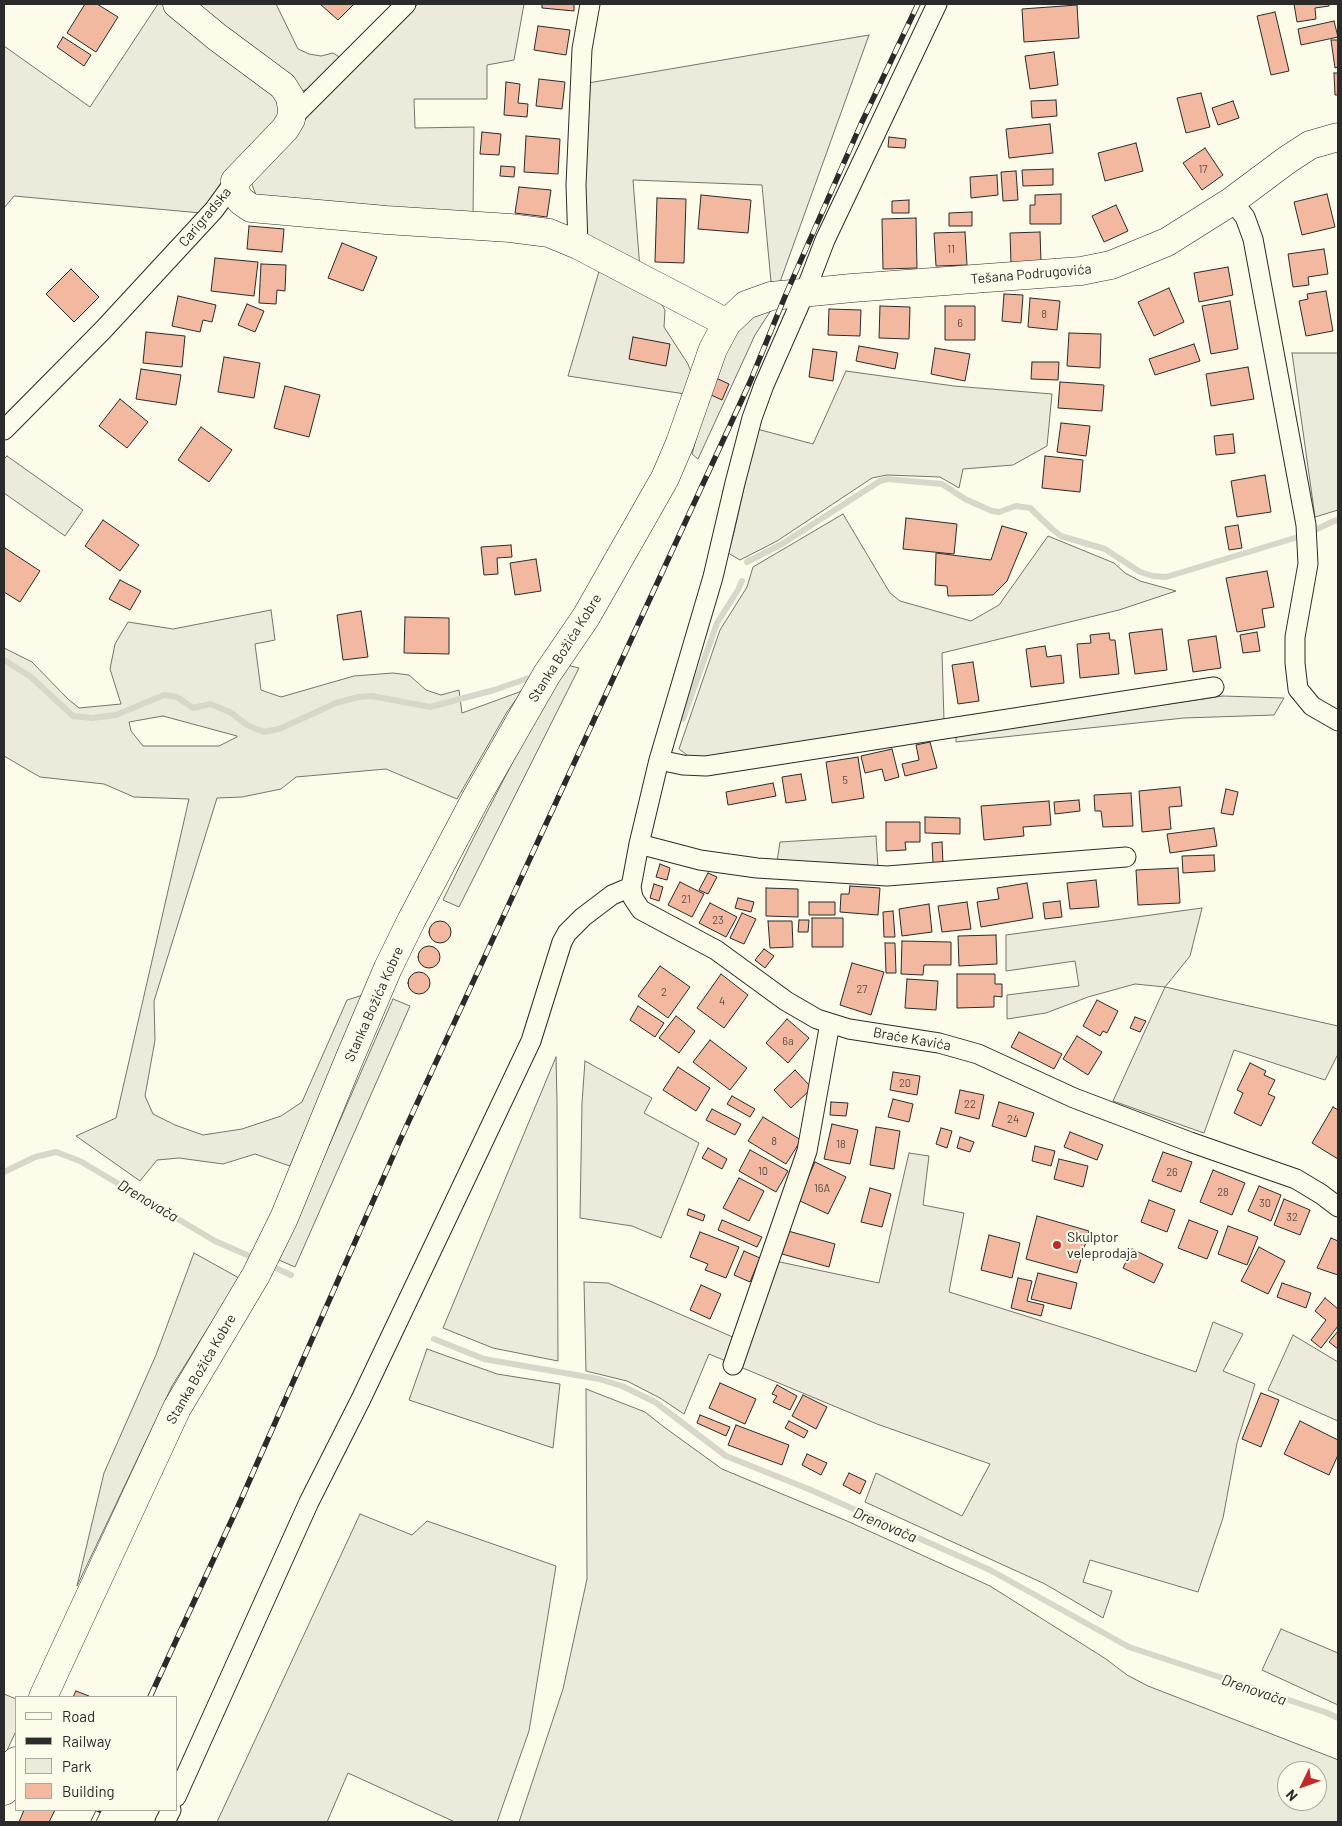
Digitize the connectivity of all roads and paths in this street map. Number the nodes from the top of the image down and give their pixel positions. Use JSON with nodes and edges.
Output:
{"nodes":[{"id":1,"x":177,"y":4,"type":"edge"},
{"id":2,"x":406,"y":4,"type":"edge"},
{"id":3,"x":590,"y":4,"type":"edge"},
{"id":4,"x":937,"y":4,"type":"edge"},
{"id":5,"x":298,"y":105,"type":"junction"},
{"id":6,"x":1338,"y":137,"type":"edge"},
{"id":7,"x":235,"y":180,"type":"junction"},
{"id":8,"x":1232,"y":201,"type":"junction"},
{"id":9,"x":251,"y":208,"type":"junction"},
{"id":10,"x":214,"y":210,"type":"junction"},
{"id":11,"x":578,"y":244,"type":"junction"},
{"id":12,"x":805,"y":292,"type":"junction"},
{"id":13,"x":727,"y":323,"type":"junction"},
{"id":14,"x":4,"y":430,"type":"edge"},
{"id":15,"x":1214,"y":687,"type":"dead end"},
{"id":16,"x":1338,"y":721,"type":"edge"},
{"id":17,"x":659,"y":760,"type":"junction"},
{"id":18,"x":638,"y":844,"type":"junction"},
{"id":19,"x":1126,"y":858,"type":"dead end"},
{"id":20,"x":631,"y":887,"type":"junction"},
{"id":21,"x":830,"y":1023,"type":"junction"},
{"id":22,"x":1338,"y":1207,"type":"edge"},
{"id":23,"x":733,"y":1365,"type":"dead end"},
{"id":24,"x":43,"y":1696,"type":"edge"},
{"id":25,"x":15,"y":1764,"type":"edge"},
{"id":26,"x":4,"y":1791,"type":"edge"},
{"id":27,"x":178,"y":1794,"type":"edge"}],
"edges":[{"from":1,"to":5,"type":"street"},
{"from":2,"to":5,"type":"street","name":"Carigradska"},
{"from":3,"to":11,"type":"street"},
{"from":4,"to":12,"type":"street"},
{"from":5,"to":7,"type":"street","name":"Carigradska"},
{"from":6,"to":8,"type":"street","name":"Tešana Podrugovića"},
{"from":7,"to":9,"type":"street"},
{"from":7,"to":10,"type":"street","name":"Carigradska"},
{"from":8,"to":12,"type":"street","name":"Tešana Podrugovića"},
{"from":8,"to":16,"type":"street"},
{"from":9,"to":10,"type":"street"},
{"from":9,"to":11,"type":"street"},
{"from":10,"to":14,"type":"street","name":"Carigradska"},
{"from":11,"to":13,"type":"street"},
{"from":12,"to":13,"type":"street","name":"Tešana Podrugovića"},
{"from":12,"to":17,"type":"street"},
{"from":13,"to":24,"type":"street","name":"Stanka Božića Kobre"},
{"from":15,"to":17,"type":"street"},
{"from":17,"to":18,"type":"street"},
{"from":18,"to":19,"type":"street"},
{"from":18,"to":20,"type":"street"},
{"from":20,"to":21,"type":"street","name":"Braće Kavića"},
{"from":20,"to":27,"type":"street"},
{"from":21,"to":22,"type":"street","name":"Braće Kavića"},
{"from":21,"to":23,"type":"street"},
{"from":25,"to":26,"type":"street"}]}
